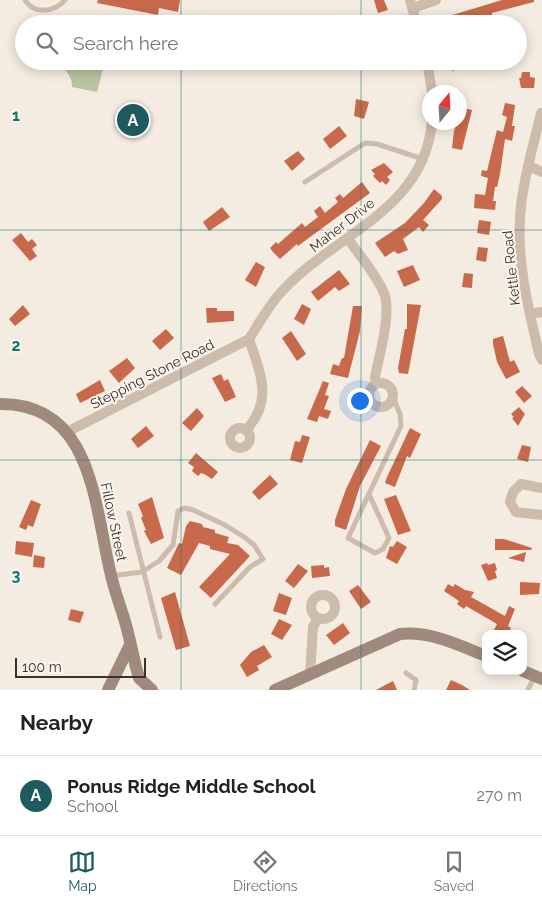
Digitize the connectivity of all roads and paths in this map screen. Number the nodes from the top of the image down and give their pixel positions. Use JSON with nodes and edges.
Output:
{"nodes":[{"id":1,"x":26,"y":0,"type":"edge"},
{"id":2,"x":65,"y":0,"type":"edge"},
{"id":3,"x":436,"y":0,"type":"edge"},
{"id":4,"x":412,"y":4,"type":"edge"},
{"id":5,"x":428,"y":70,"type":"edge"},
{"id":6,"x":431,"y":85,"type":"edge"},
{"id":7,"x":541,"y":112,"type":"edge"},
{"id":8,"x":430,"y":130,"type":"edge"},
{"id":9,"x":424,"y":159,"type":"junction"},
{"id":10,"x":529,"y":166,"type":"junction"},
{"id":11,"x":542,"y":172,"type":"edge"},
{"id":12,"x":306,"y":182,"type":"dead end"},
{"id":13,"x":348,"y":239,"type":"junction"},
{"id":14,"x":542,"y":312,"type":"edge"},
{"id":15,"x":530,"y":314,"type":"junction"},
{"id":16,"x":249,"y":339,"type":"junction"},
{"id":17,"x":542,"y":360,"type":"edge"},
{"id":18,"x":376,"y":383,"type":"junction"},
{"id":19,"x":393,"y":397,"type":"junction"},
{"id":20,"x":0,"y":404,"type":"edge"},
{"id":21,"x":246,"y":430,"type":"dead end"},
{"id":22,"x":67,"y":432,"type":"junction"},
{"id":23,"x":542,"y":488,"type":"edge"},
{"id":24,"x":368,"y":494,"type":"junction"},
{"id":25,"x":129,"y":513,"type":"dead end"},
{"id":26,"x":542,"y":515,"type":"edge"},
{"id":27,"x":142,"y":572,"type":"junction"},
{"id":28,"x":111,"y":576,"type":"junction"},
{"id":29,"x":215,"y":604,"type":"dead end"},
{"id":30,"x":318,"y":618,"type":"dead end"},
{"id":31,"x":160,"y":637,"type":"dead end"},
{"id":32,"x":130,"y":645,"type":"junction"},
{"id":33,"x":482,"y":654,"type":"edge"},
{"id":34,"x":406,"y":673,"type":"dead end"},
{"id":35,"x":310,"y":675,"type":"junction"},
{"id":36,"x":533,"y":675,"type":"edge"},
{"id":37,"x":108,"y":690,"type":"edge"},
{"id":38,"x":152,"y":690,"type":"edge"},
{"id":39,"x":275,"y":690,"type":"edge"},
{"id":40,"x":414,"y":690,"type":"edge"},
{"id":41,"x":528,"y":690,"type":"edge"}],
"edges":[{"from":1,"to":2,"type":"lane"},
{"from":3,"to":4,"type":"street"},
{"from":5,"to":6,"type":"street"},
{"from":7,"to":10,"type":"street","name":"Kettle Road"},
{"from":8,"to":9,"type":"street","name":"Maher Drive"},
{"from":9,"to":12,"type":"lane"},
{"from":9,"to":13,"type":"street","name":"Maher Drive"},
{"from":10,"to":11,"type":"street"},
{"from":10,"to":15,"type":"street","name":"Kettle Road"},
{"from":13,"to":16,"type":"street","name":"Maher Drive"},
{"from":13,"to":18,"type":"street"},
{"from":14,"to":15,"type":"street"},
{"from":15,"to":17,"type":"street","name":"Kettle Road"},
{"from":16,"to":21,"type":"street"},
{"from":16,"to":22,"type":"street","name":"Stepping Stone Road"},
{"from":18,"to":19,"type":"street"},
{"from":18,"to":19,"type":"street"},
{"from":19,"to":24,"type":"lane"},
{"from":20,"to":22,"type":"street","name":"Fillow Street"},
{"from":22,"to":28,"type":"street","name":"Fillow Street"},
{"from":23,"to":26,"type":"street"},
{"from":24,"to":24,"type":"lane"},
{"from":25,"to":27,"type":"lane"},
{"from":27,"to":28,"type":"lane"},
{"from":27,"to":29,"type":"lane"},
{"from":27,"to":31,"type":"lane"},
{"from":28,"to":32,"type":"street","name":"Fillow Street"},
{"from":30,"to":35,"type":"street"},
{"from":32,"to":37,"type":"street"},
{"from":32,"to":38,"type":"street","name":"Fillow Street"},
{"from":33,"to":35,"type":"street"},
{"from":34,"to":40,"type":"lane"},
{"from":35,"to":39,"type":"street"},
{"from":36,"to":41,"type":"lane"}]}
